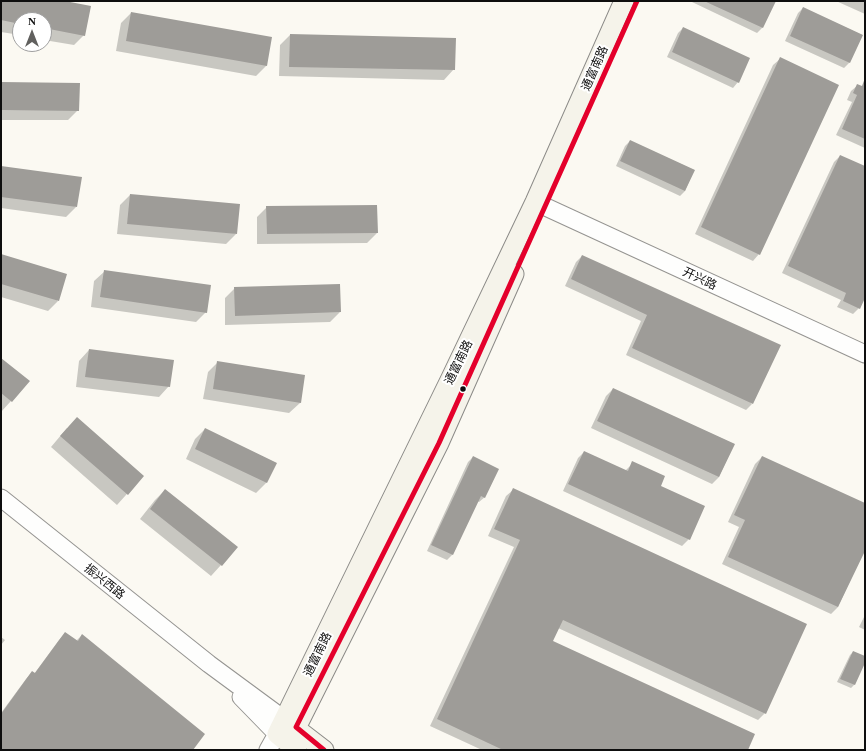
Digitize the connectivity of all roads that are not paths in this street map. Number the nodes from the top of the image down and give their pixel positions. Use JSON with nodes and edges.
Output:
{"nodes":[{"id":1,"x":624,"y":1,"type":"edge"},
{"id":2,"x":637,"y":1,"type":"edge"},
{"id":3,"x":540,"y":204,"type":"junction"},
{"id":4,"x":865,"y":354,"type":"edge"},
{"id":5,"x":1,"y":498,"type":"edge"},
{"id":6,"x":285,"y":739,"type":"edge"},
{"id":7,"x":324,"y":750,"type":"edge"}],
"edges":[{"from":1,"to":3,"type":"main road","name":"通富南路"},
{"from":2,"to":3,"type":"main road","name":"通富南路"},
{"from":3,"to":4,"type":"street","name":"开兴路"},
{"from":3,"to":6,"type":"main road","name":"通富南路"},
{"from":5,"to":6,"type":"street","name":"振兴西路"},
{"from":6,"to":7,"type":"main road"}]}
